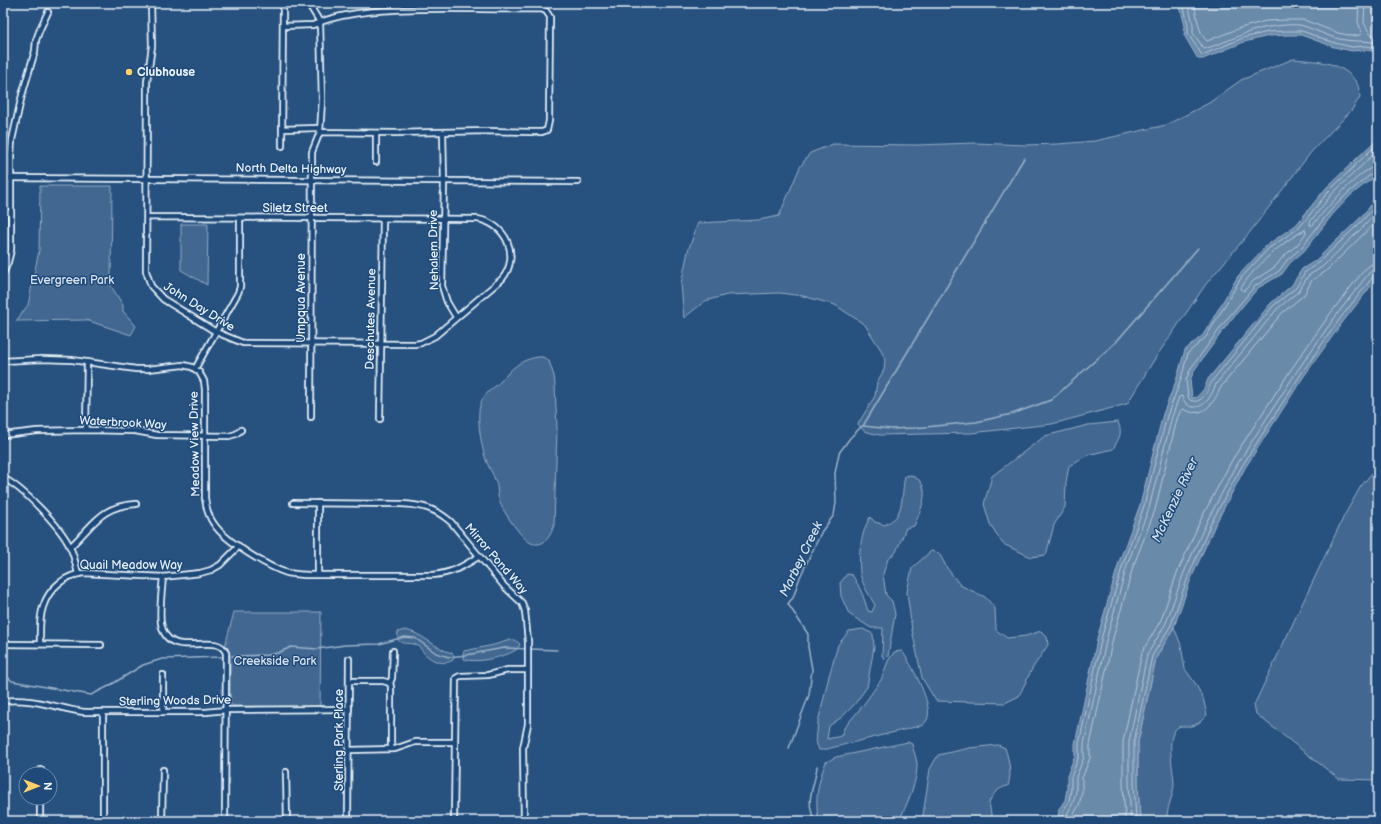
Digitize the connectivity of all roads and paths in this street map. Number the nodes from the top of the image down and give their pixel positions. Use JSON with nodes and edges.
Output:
{"nodes":[{"id":1,"x":151,"y":3,"type":"edge"},
{"id":2,"x":283,"y":3,"type":"edge"},
{"id":3,"x":308,"y":3,"type":"edge"},
{"id":4,"x":440,"y":3,"type":"edge"},
{"id":5,"x":448,"y":3,"type":"edge"},
{"id":6,"x":524,"y":3,"type":"edge"},
{"id":7,"x":440,"y":9,"type":"junction"},
{"id":8,"x":448,"y":9,"type":"junction"},
{"id":9,"x":524,"y":9,"type":"junction"},
{"id":10,"x":48,"y":12,"type":"dead end"},
{"id":11,"x":320,"y":22,"type":"junction"},
{"id":12,"x":283,"y":26,"type":"junction"},
{"id":13,"x":282,"y":129,"type":"junction"},
{"id":14,"x":320,"y":130,"type":"junction"},
{"id":15,"x":443,"y":132,"type":"junction"},
{"id":16,"x":376,"y":133,"type":"junction"},
{"id":17,"x":282,"y":146,"type":"dead end"},
{"id":18,"x":376,"y":162,"type":"dead end"},
{"id":19,"x":3,"y":178,"type":"edge"},
{"id":20,"x":11,"y":178,"type":"junction"},
{"id":21,"x":146,"y":178,"type":"junction"},
{"id":22,"x":312,"y":180,"type":"junction"},
{"id":23,"x":444,"y":181,"type":"junction"},
{"id":24,"x":578,"y":182,"type":"dead end"},
{"id":25,"x":3,"y":213,"type":"edge"},
{"id":26,"x":11,"y":213,"type":"junction"},
{"id":27,"x":147,"y":217,"type":"junction"},
{"id":28,"x":312,"y":217,"type":"junction"},
{"id":29,"x":240,"y":218,"type":"junction"},
{"id":30,"x":443,"y":218,"type":"junction"},
{"id":31,"x":383,"y":219,"type":"junction"},
{"id":32,"x":3,"y":274,"type":"edge"},
{"id":33,"x":456,"y":317,"type":"junction"},
{"id":34,"x":216,"y":332,"type":"junction"},
{"id":35,"x":311,"y":343,"type":"junction"},
{"id":36,"x":381,"y":343,"type":"junction"},
{"id":37,"x":3,"y":361,"type":"edge"},
{"id":38,"x":87,"y":362,"type":"junction"},
{"id":39,"x":195,"y":369,"type":"junction"},
{"id":40,"x":311,"y":417,"type":"dead end"},
{"id":41,"x":380,"y":419,"type":"dead end"},
{"id":42,"x":86,"y":430,"type":"junction"},
{"id":43,"x":242,"y":430,"type":"dead end"},
{"id":44,"x":3,"y":435,"type":"edge"},
{"id":45,"x":205,"y":436,"type":"junction"},
{"id":46,"x":3,"y":478,"type":"edge"},
{"id":47,"x":293,"y":503,"type":"dead end"},
{"id":48,"x":318,"y":503,"type":"junction"},
{"id":49,"x":136,"y":504,"type":"dead end"},
{"id":50,"x":239,"y":546,"type":"junction"},
{"id":51,"x":70,"y":547,"type":"junction"},
{"id":52,"x":478,"y":557,"type":"junction"},
{"id":53,"x":78,"y":574,"type":"junction"},
{"id":54,"x":318,"y":575,"type":"junction"},
{"id":55,"x":163,"y":577,"type":"junction"},
{"id":56,"x":3,"y":644,"type":"edge"},
{"id":57,"x":40,"y":644,"type":"junction"},
{"id":58,"x":101,"y":645,"type":"dead end"},
{"id":59,"x":393,"y":650,"type":"dead end"},
{"id":60,"x":349,"y":659,"type":"dead end"},
{"id":61,"x":528,"y":670,"type":"junction"},
{"id":62,"x":163,"y":675,"type":"dead end"},
{"id":63,"x":349,"y":681,"type":"junction"},
{"id":64,"x":390,"y":683,"type":"junction"},
{"id":65,"x":3,"y":701,"type":"edge"},
{"id":66,"x":349,"y":709,"type":"junction"},
{"id":67,"x":226,"y":710,"type":"junction"},
{"id":68,"x":103,"y":712,"type":"junction"},
{"id":69,"x":163,"y":712,"type":"junction"},
{"id":70,"x":455,"y":742,"type":"junction"},
{"id":71,"x":391,"y":749,"type":"junction"},
{"id":72,"x":349,"y":750,"type":"junction"},
{"id":73,"x":163,"y":770,"type":"dead end"},
{"id":74,"x":286,"y":772,"type":"dead end"},
{"id":75,"x":40,"y":806,"type":"edge"},
{"id":76,"x":40,"y":821,"type":"edge"},
{"id":77,"x":103,"y":821,"type":"edge"},
{"id":78,"x":162,"y":821,"type":"edge"},
{"id":79,"x":225,"y":821,"type":"edge"},
{"id":80,"x":286,"y":821,"type":"edge"},
{"id":81,"x":348,"y":821,"type":"edge"},
{"id":82,"x":454,"y":821,"type":"edge"},
{"id":83,"x":524,"y":821,"type":"edge"}],
"edges":[{"from":1,"to":21,"type":"street","name":"John Day Drive"},
{"from":2,"to":12,"type":"street"},
{"from":3,"to":11,"type":"street"},
{"from":4,"to":7,"type":"street"},
{"from":5,"to":8,"type":"street"},
{"from":6,"to":9,"type":"street"},
{"from":7,"to":8,"type":"street"},
{"from":7,"to":11,"type":"street"},
{"from":8,"to":9,"type":"street"},
{"from":9,"to":15,"type":"street"},
{"from":10,"to":20,"type":"street"},
{"from":11,"to":12,"type":"street"},
{"from":11,"to":14,"type":"street","name":"Umpqua Avenue"},
{"from":12,"to":13,"type":"street"},
{"from":13,"to":14,"type":"street"},
{"from":13,"to":17,"type":"street"},
{"from":14,"to":16,"type":"street"},
{"from":14,"to":22,"type":"street","name":"Umpqua Avenue"},
{"from":15,"to":16,"type":"street"},
{"from":15,"to":23,"type":"street","name":"Nehalem Drive"},
{"from":16,"to":18,"type":"street"},
{"from":19,"to":20,"type":"street","name":"North Delta Highway"},
{"from":20,"to":21,"type":"street","name":"North Delta Highway"},
{"from":20,"to":26,"type":"street"},
{"from":21,"to":22,"type":"street","name":"North Delta Highway"},
{"from":21,"to":27,"type":"street","name":"John Day Drive"},
{"from":22,"to":23,"type":"street","name":"North Delta Highway"},
{"from":22,"to":28,"type":"street","name":"Umpqua Avenue"},
{"from":23,"to":24,"type":"street","name":"North Delta Highway"},
{"from":23,"to":30,"type":"street","name":"Nehalem Drive"},
{"from":25,"to":26,"type":"street"},
{"from":26,"to":32,"type":"street"},
{"from":27,"to":29,"type":"street","name":"Siletz Street"},
{"from":27,"to":34,"type":"street","name":"John Day Drive"},
{"from":28,"to":29,"type":"street","name":"Siletz Street"},
{"from":28,"to":31,"type":"street","name":"Siletz Street"},
{"from":28,"to":35,"type":"street","name":"Umpqua Avenue"},
{"from":29,"to":34,"type":"street"},
{"from":30,"to":31,"type":"street","name":"Siletz Street"},
{"from":30,"to":33,"type":"street","name":"Nehalem Drive"},
{"from":30,"to":33,"type":"street","name":"John Day Drive"},
{"from":31,"to":36,"type":"street","name":"Deschutes Avenue"},
{"from":33,"to":36,"type":"street","name":"John Day Drive"},
{"from":34,"to":35,"type":"street","name":"John Day Drive"},
{"from":34,"to":39,"type":"street"},
{"from":35,"to":36,"type":"street","name":"John Day Drive"},
{"from":35,"to":40,"type":"street","name":"Umpqua Avenue"},
{"from":36,"to":41,"type":"street","name":"Deschutes Avenue"},
{"from":37,"to":38,"type":"street"},
{"from":38,"to":39,"type":"street"},
{"from":38,"to":42,"type":"street"},
{"from":39,"to":45,"type":"street","name":"Meadow View Drive"},
{"from":42,"to":44,"type":"street","name":"Waterbrook Way"},
{"from":42,"to":45,"type":"street","name":"Waterbrook Way"},
{"from":43,"to":45,"type":"street","name":"Waterbrook Way"},
{"from":45,"to":50,"type":"street","name":"Meadow View Drive"},
{"from":46,"to":51,"type":"street"},
{"from":47,"to":48,"type":"street","name":"Mirror Pond Way"},
{"from":48,"to":52,"type":"street","name":"Mirror Pond Way"},
{"from":48,"to":54,"type":"street"},
{"from":49,"to":51,"type":"street"},
{"from":50,"to":54,"type":"street","name":"Meadow View Drive"},
{"from":50,"to":55,"type":"street","name":"Quail Meadow Way"},
{"from":51,"to":53,"type":"street"},
{"from":52,"to":54,"type":"street","name":"Meadow View Drive"},
{"from":52,"to":61,"type":"street","name":"Mirror Pond Way"},
{"from":53,"to":55,"type":"street","name":"Quail Meadow Way"},
{"from":53,"to":57,"type":"street","name":"Quail Meadow Way"},
{"from":55,"to":67,"type":"street"},
{"from":56,"to":57,"type":"street"},
{"from":57,"to":58,"type":"street"},
{"from":59,"to":64,"type":"street"},
{"from":60,"to":63,"type":"street","name":"Sterling Park Place"},
{"from":61,"to":70,"type":"street"},
{"from":61,"to":83,"type":"street","name":"Mirror Pond Way"},
{"from":62,"to":69,"type":"street"},
{"from":63,"to":64,"type":"street"},
{"from":63,"to":66,"type":"street","name":"Sterling Park Place"},
{"from":64,"to":71,"type":"street"},
{"from":65,"to":68,"type":"street","name":"Sterling Woods Drive"},
{"from":66,"to":67,"type":"street","name":"Sterling Woods Drive"},
{"from":66,"to":72,"type":"street","name":"Sterling Park Place"},
{"from":67,"to":69,"type":"street","name":"Sterling Woods Drive"},
{"from":67,"to":79,"type":"street"},
{"from":68,"to":69,"type":"street","name":"Sterling Woods Drive"},
{"from":68,"to":77,"type":"street"},
{"from":70,"to":71,"type":"street"},
{"from":70,"to":82,"type":"street"},
{"from":71,"to":72,"type":"street"},
{"from":72,"to":81,"type":"street","name":"Sterling Park Place"},
{"from":73,"to":78,"type":"street"},
{"from":74,"to":80,"type":"street"},
{"from":75,"to":76,"type":"street"}]}
